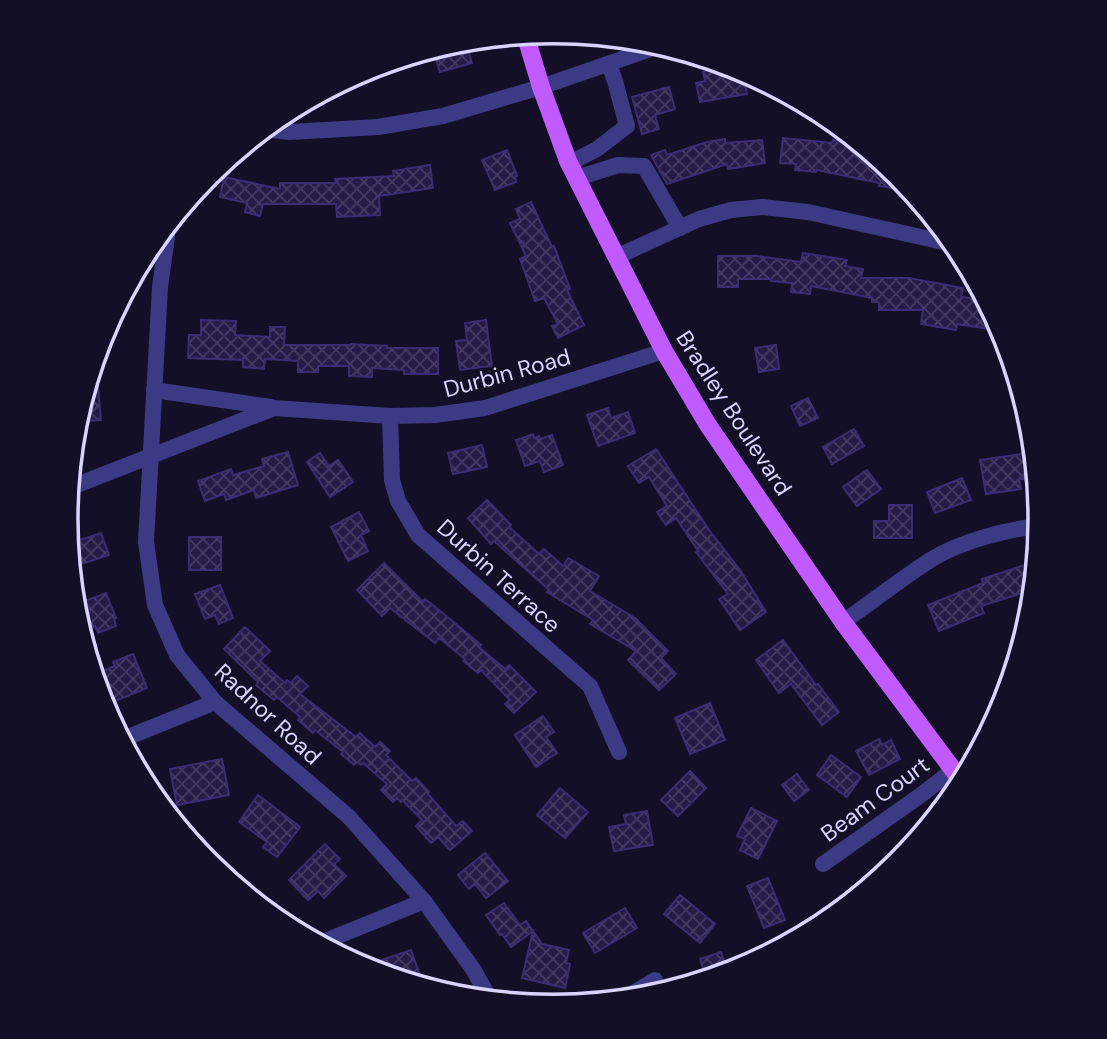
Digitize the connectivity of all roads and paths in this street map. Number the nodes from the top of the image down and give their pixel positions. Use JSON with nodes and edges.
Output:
{"nodes":[{"id":1,"x":528,"y":45,"type":"edge"},
{"id":2,"x":642,"y":52,"type":"edge"},
{"id":3,"x":609,"y":64,"type":"junction"},
{"id":4,"x":541,"y":87,"type":"junction"},
{"id":5,"x":280,"y":131,"type":"edge"},
{"id":6,"x":573,"y":170,"type":"junction"},
{"id":7,"x":680,"y":228,"type":"junction"},
{"id":8,"x":940,"y":242,"type":"edge"},
{"id":9,"x":166,"y":244,"type":"edge"},
{"id":10,"x":616,"y":257,"type":"junction"},
{"id":11,"x":664,"y":351,"type":"junction"},
{"id":12,"x":154,"y":390,"type":"junction"},
{"id":13,"x":274,"y":408,"type":"junction"},
{"id":14,"x":390,"y":416,"type":"junction"},
{"id":15,"x":150,"y":457,"type":"junction"},
{"id":16,"x":79,"y":484,"type":"edge"},
{"id":17,"x":1029,"y":527,"type":"edge"},
{"id":18,"x":844,"y":622,"type":"junction"},
{"id":19,"x":215,"y":702,"type":"junction"},
{"id":20,"x":130,"y":736,"type":"edge"},
{"id":21,"x":619,"y":752,"type":"dead end"},
{"id":22,"x":956,"y":774,"type":"edge"},
{"id":23,"x":951,"y":780,"type":"edge"},
{"id":24,"x":823,"y":864,"type":"dead end"},
{"id":25,"x":424,"y":901,"type":"junction"},
{"id":26,"x":330,"y":939,"type":"edge"},
{"id":27,"x":655,"y":981,"type":"dead end"},
{"id":28,"x":646,"y":986,"type":"edge"},
{"id":29,"x":485,"y":990,"type":"edge"}],
"edges":[{"from":1,"to":4,"type":"main road","name":"Bradley Boulevard"},
{"from":2,"to":3,"type":"street"},
{"from":3,"to":4,"type":"street"},
{"from":3,"to":6,"type":"street"},
{"from":4,"to":5,"type":"street"},
{"from":4,"to":6,"type":"main road","name":"Bradley Boulevard"},
{"from":6,"to":7,"type":"street"},
{"from":6,"to":10,"type":"main road","name":"Bradley Boulevard"},
{"from":7,"to":8,"type":"street"},
{"from":7,"to":10,"type":"street"},
{"from":9,"to":12,"type":"street","name":"Radnor Road"},
{"from":10,"to":11,"type":"main road","name":"Bradley Boulevard"},
{"from":11,"to":14,"type":"street","name":"Durbin Road"},
{"from":11,"to":18,"type":"main road","name":"Bradley Boulevard"},
{"from":12,"to":13,"type":"street","name":"Durbin Road"},
{"from":12,"to":15,"type":"street","name":"Radnor Road"},
{"from":13,"to":14,"type":"street","name":"Durbin Road"},
{"from":13,"to":15,"type":"street","name":"Durbin Road"},
{"from":14,"to":21,"type":"street","name":"Durbin Terrace"},
{"from":15,"to":16,"type":"street","name":"Durbin Road"},
{"from":15,"to":19,"type":"street","name":"Radnor Road"},
{"from":17,"to":18,"type":"street"},
{"from":18,"to":22,"type":"main road","name":"Bradley Boulevard"},
{"from":19,"to":20,"type":"street"},
{"from":19,"to":25,"type":"street","name":"Radnor Road"},
{"from":23,"to":24,"type":"street","name":"Beam Court"},
{"from":25,"to":26,"type":"street"},
{"from":25,"to":29,"type":"street","name":"Radnor Road"},
{"from":27,"to":28,"type":"street"}]}
